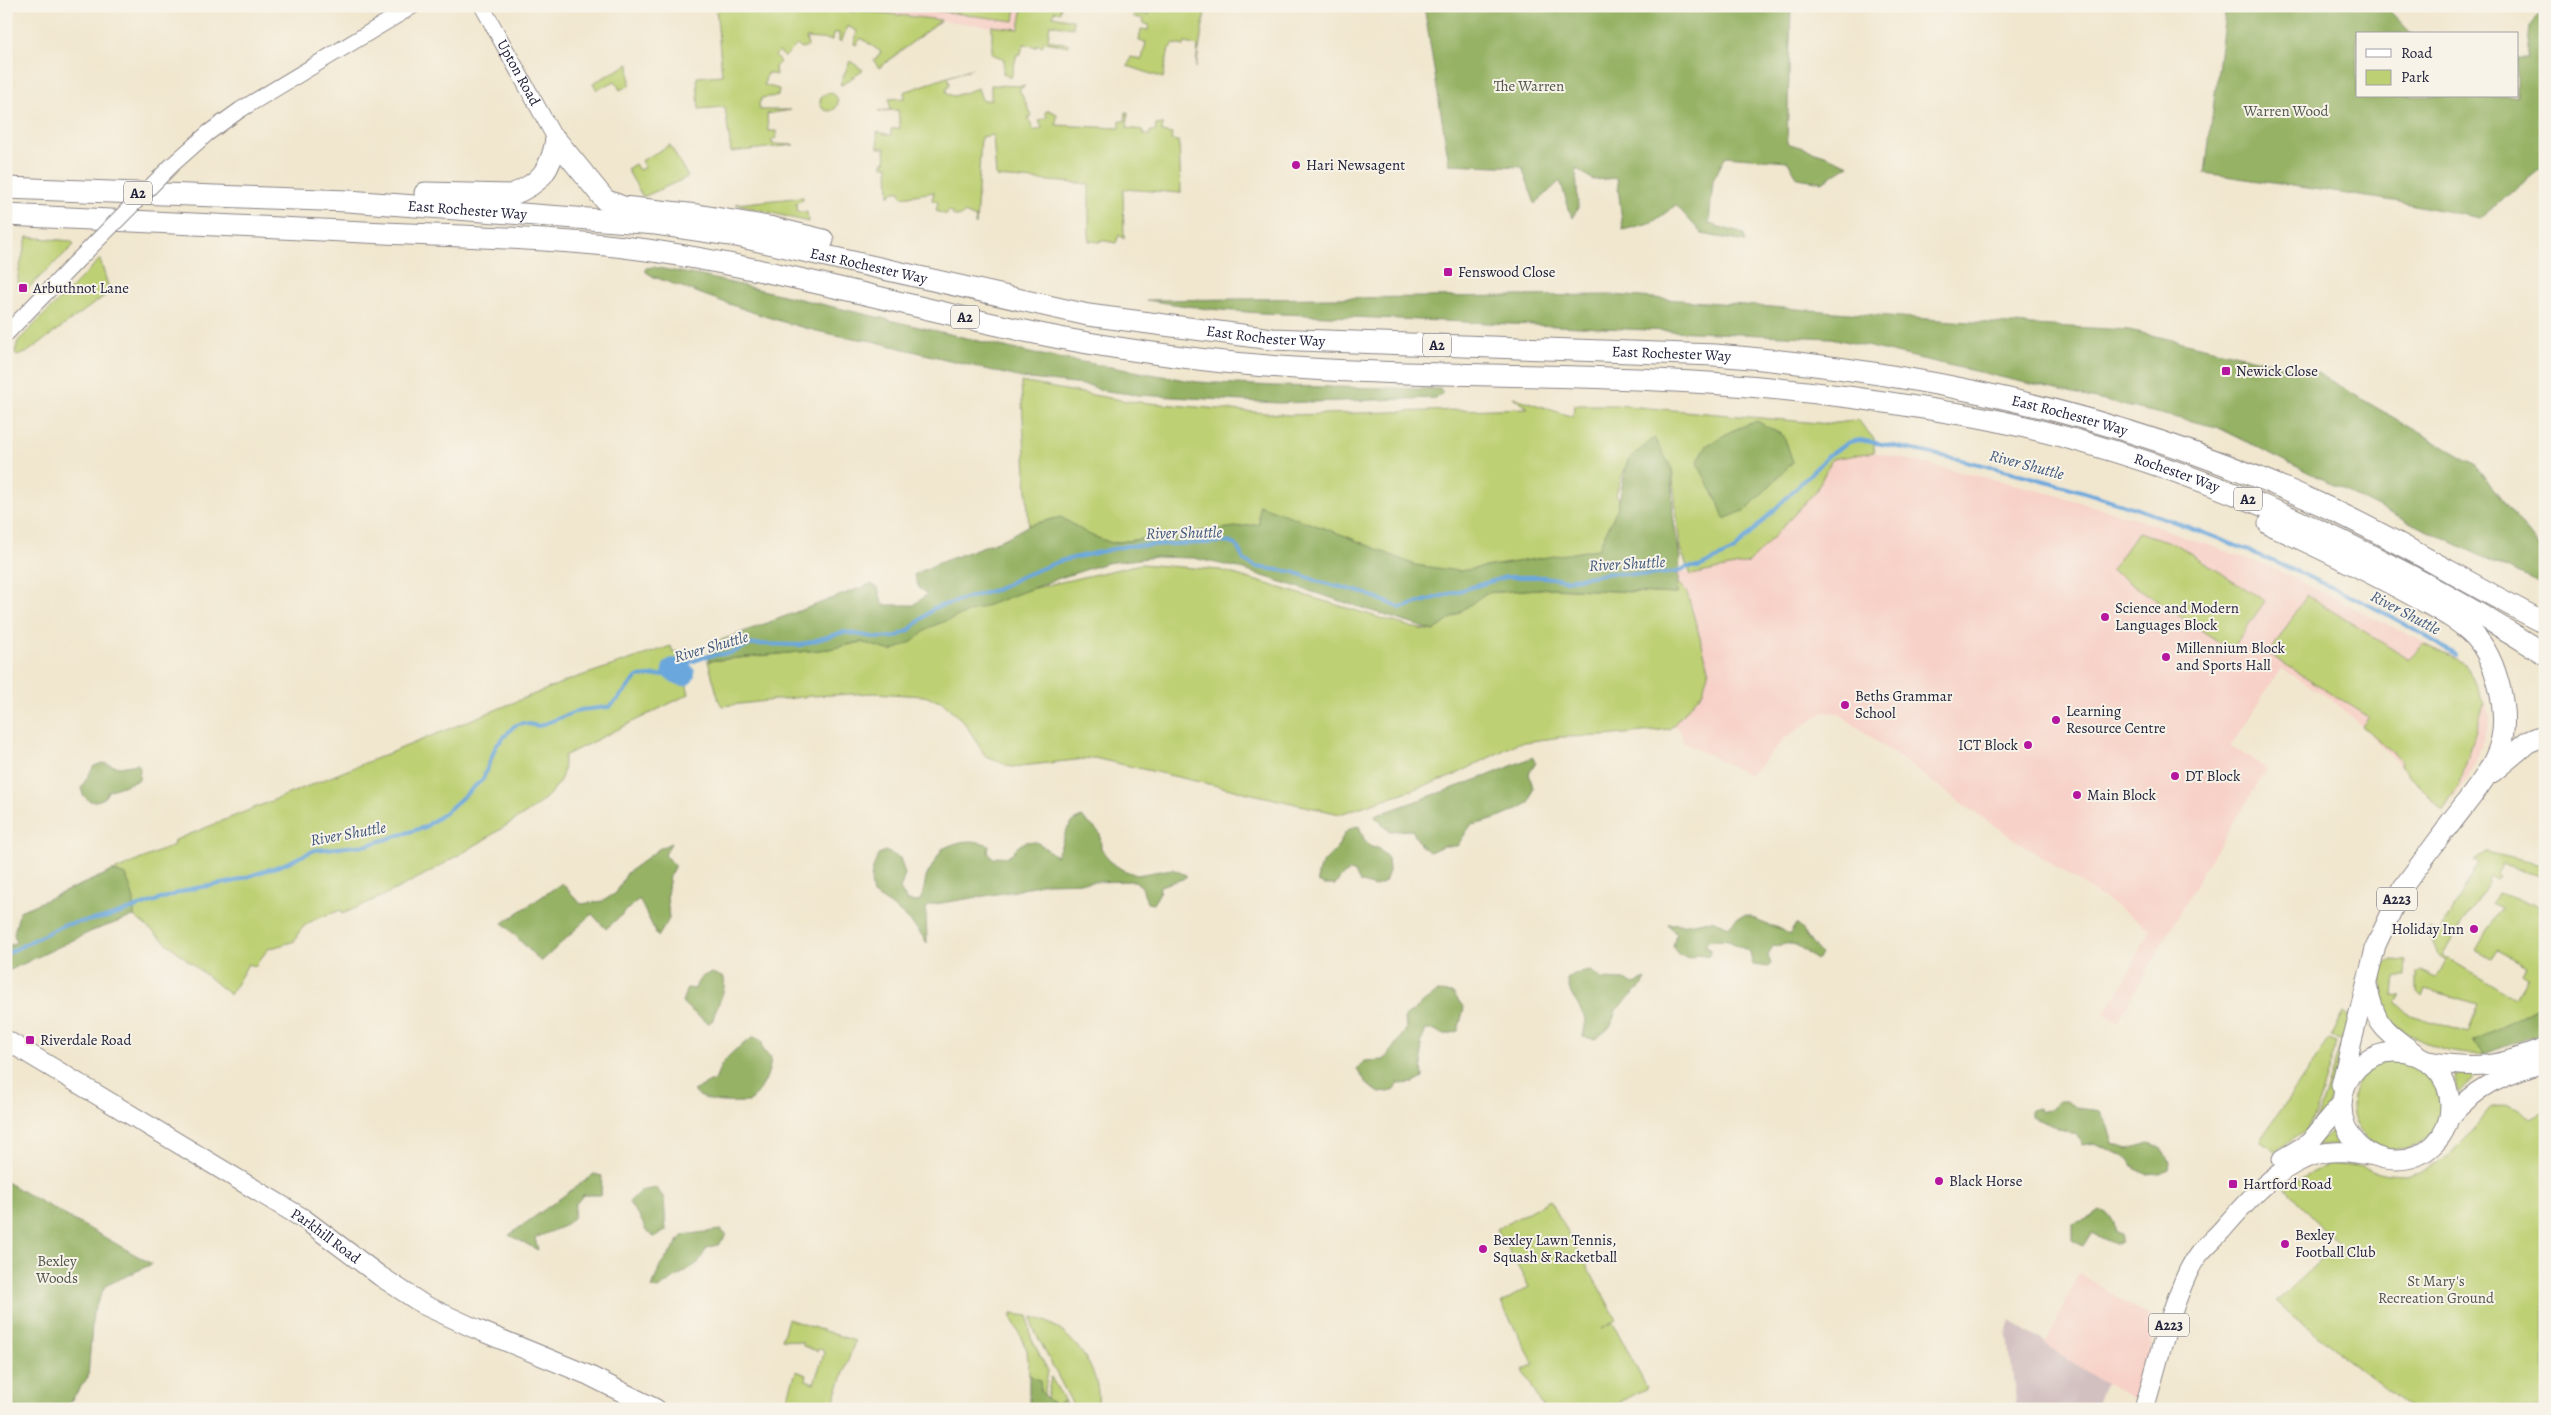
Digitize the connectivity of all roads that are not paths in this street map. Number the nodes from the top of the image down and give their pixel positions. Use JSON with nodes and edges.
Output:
{"nodes":[{"id":1,"x":413,"y":6,"type":"edge"},
{"id":2,"x":482,"y":6,"type":"edge"},
{"id":3,"x":556,"y":140,"type":"junction"},
{"id":4,"x":6,"y":188,"type":"edge"},
{"id":5,"x":348,"y":201,"type":"junction"},
{"id":6,"x":6,"y":215,"type":"edge"},
{"id":7,"x":880,"y":267,"type":"junction"},
{"id":8,"x":6,"y":334,"type":"edge"},
{"id":9,"x":1925,"y":409,"type":"junction"},
{"id":10,"x":2493,"y":597,"type":"junction"},
{"id":11,"x":2545,"y":623,"type":"edge"},
{"id":12,"x":2545,"y":631,"type":"edge"},
{"id":13,"x":2545,"y":654,"type":"edge"},
{"id":14,"x":2545,"y":735,"type":"edge"},
{"id":15,"x":2482,"y":780,"type":"junction"},
{"id":16,"x":2449,"y":825,"type":"joint"},
{"id":17,"x":2366,"y":984,"type":"junction"},
{"id":18,"x":6,"y":1040,"type":"edge"},
{"id":19,"x":2545,"y":1048,"type":"edge"},
{"id":20,"x":2422,"y":1058,"type":"junction"},
{"id":21,"x":2545,"y":1062,"type":"edge"},
{"id":22,"x":2341,"y":1103,"type":"junction"},
{"id":23,"x":2450,"y":1117,"type":"junction"},
{"id":24,"x":2374,"y":1156,"type":"junction"},
{"id":25,"x":2204,"y":1245,"type":"junction"},
{"id":26,"x":656,"y":1409,"type":"edge"},
{"id":27,"x":2144,"y":1409,"type":"edge"}],
"edges":[{"from":1,"to":8,"type":"street","bridge":true},
{"from":2,"to":3,"type":"street","name":"Upton Road"},
{"from":3,"to":5,"type":"highway","number":"A2"},
{"from":3,"to":7,"type":"highway","number":"A2"},
{"from":4,"to":5,"type":"highway","name":"East Rochester Way","number":"A2"},
{"from":5,"to":7,"type":"highway","name":"East Rochester Way","number":"A2"},
{"from":6,"to":9,"type":"highway","name":"East Rochester Way","number":"A2"},
{"from":7,"to":10,"type":"highway","name":"East Rochester Way","number":"A2"},
{"from":9,"to":13,"type":"highway","name":"Rochester Way","number":"A2"},
{"from":9,"to":15,"type":"highway"},
{"from":10,"to":11,"type":"highway"},
{"from":10,"to":12,"type":"highway","number":"A2"},
{"from":14,"to":15,"type":"highway"},
{"from":15,"to":16,"type":"highway","number":"A223"},
{"from":16,"to":17,"type":"main road","number":"A223"},
{"from":17,"to":20,"type":"main road","number":"A223"},
{"from":17,"to":22,"type":"main road","number":"A223"},
{"from":18,"to":26,"type":"main road","name":"Parkhill Road"},
{"from":19,"to":20,"type":"main road","number":"A223"},
{"from":20,"to":22,"type":"main road"},
{"from":20,"to":23,"type":"main road"},
{"from":21,"to":23,"type":"main road"},
{"from":22,"to":24,"type":"main road"},
{"from":22,"to":25,"type":"main road","number":"A223"},
{"from":23,"to":24,"type":"main road"},
{"from":24,"to":25,"type":"main road","number":"A223"},
{"from":25,"to":27,"type":"main road","number":"A223"}]}
